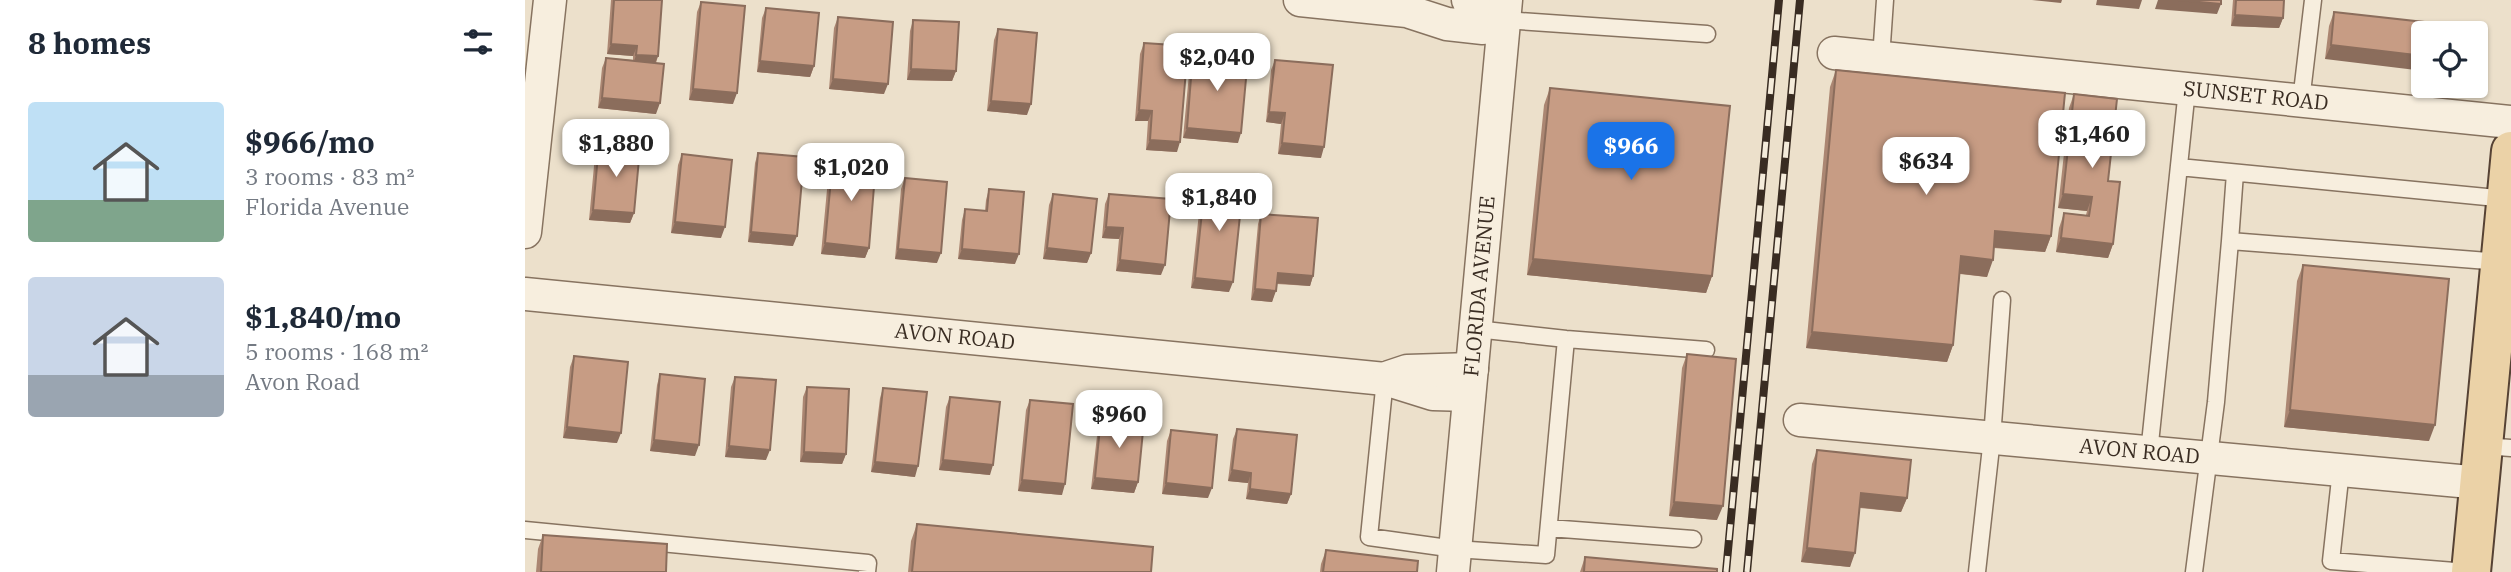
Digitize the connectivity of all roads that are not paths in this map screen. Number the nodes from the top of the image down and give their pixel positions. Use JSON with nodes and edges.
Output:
{"nodes":[{"id":1,"x":550,"y":0,"type":"edge"},
{"id":2,"x":1300,"y":0,"type":"edge"},
{"id":3,"x":1438,"y":0,"type":"edge"},
{"id":4,"x":1468,"y":0,"type":"edge"},
{"id":5,"x":1885,"y":0,"type":"edge"},
{"id":6,"x":2313,"y":0,"type":"edge"},
{"id":7,"x":1408,"y":5,"type":"edge"},
{"id":8,"x":1505,"y":10,"type":"edge"},
{"id":9,"x":1707,"y":34,"type":"dead end"},
{"id":10,"x":1834,"y":53,"type":"dead end"},
{"id":11,"x":1881,"y":58,"type":"junction"},
{"id":12,"x":2187,"y":89,"type":"junction"},
{"id":13,"x":2301,"y":101,"type":"junction"},
{"id":14,"x":2511,"y":122,"type":"edge"},
{"id":15,"x":2511,"y":151,"type":"edge"},
{"id":16,"x":2179,"y":167,"type":"junction"},
{"id":17,"x":2235,"y":173,"type":"junction"},
{"id":18,"x":2509,"y":199,"type":"edge"},
{"id":19,"x":526,"y":219,"type":"edge"},
{"id":20,"x":2230,"y":241,"type":"junction"},
{"id":21,"x":2501,"y":262,"type":"junction"},
{"id":22,"x":525,"y":293,"type":"edge"},
{"id":23,"x":2002,"y":300,"type":"dead end"},
{"id":24,"x":1476,"y":329,"type":"junction"},
{"id":25,"x":1566,"y":339,"type":"junction"},
{"id":26,"x":1706,"y":350,"type":"dead end"},
{"id":27,"x":1385,"y":379,"type":"junction"},
{"id":28,"x":1471,"y":382,"type":"junction"},
{"id":29,"x":1800,"y":420,"type":"dead end"},
{"id":30,"x":1991,"y":438,"type":"junction"},
{"id":31,"x":2498,"y":447,"type":"edge"},
{"id":32,"x":2149,"y":453,"type":"junction"},
{"id":33,"x":2209,"y":458,"type":"junction"},
{"id":34,"x":2341,"y":470,"type":"junction"},
{"id":35,"x":2481,"y":483,"type":"junction"},
{"id":36,"x":1549,"y":528,"type":"junction"},
{"id":37,"x":525,"y":530,"type":"edge"},
{"id":38,"x":1693,"y":539,"type":"dead end"},
{"id":39,"x":1454,"y":561,"type":"edge"},
{"id":40,"x":2331,"y":566,"type":"edge"},
{"id":41,"x":2365,"y":568,"type":"edge"},
{"id":42,"x":867,"y":572,"type":"edge"},
{"id":43,"x":1977,"y":572,"type":"edge"},
{"id":44,"x":2194,"y":572,"type":"edge"},
{"id":45,"x":2469,"y":572,"type":"edge"}],
"edges":[{"from":1,"to":19,"type":"street"},
{"from":2,"to":7,"type":"street"},
{"from":3,"to":7,"type":"street"},
{"from":4,"to":8,"type":"street"},
{"from":5,"to":11,"type":"lane"},
{"from":6,"to":13,"type":"lane"},
{"from":7,"to":8,"type":"street"},
{"from":8,"to":9,"type":"lane"},
{"from":8,"to":24,"type":"street","name":"FLORIDA AVENUE"},
{"from":10,"to":11,"type":"street","name":"SUNSET ROAD"},
{"from":11,"to":12,"type":"street","name":"SUNSET ROAD"},
{"from":12,"to":13,"type":"street","name":"SUNSET ROAD"},
{"from":12,"to":16,"type":"lane"},
{"from":13,"to":14,"type":"street","name":"SUNSET ROAD"},
{"from":15,"to":18,"type":"main road"},
{"from":16,"to":17,"type":"lane"},
{"from":16,"to":32,"type":"lane"},
{"from":17,"to":18,"type":"lane"},
{"from":17,"to":20,"type":"lane"},
{"from":18,"to":21,"type":"main road"},
{"from":20,"to":21,"type":"lane"},
{"from":20,"to":33,"type":"lane"},
{"from":21,"to":31,"type":"main road"},
{"from":22,"to":27,"type":"street","name":"AVON ROAD"},
{"from":23,"to":30,"type":"lane"},
{"from":24,"to":25,"type":"lane"},
{"from":24,"to":28,"type":"street","name":"FLORIDA AVENUE"},
{"from":25,"to":26,"type":"lane"},
{"from":25,"to":36,"type":"lane"},
{"from":27,"to":28,"type":"street","name":"AVON ROAD"},
{"from":27,"to":39,"type":"lane"},
{"from":28,"to":39,"type":"street","name":"FLORIDA AVENUE"},
{"from":29,"to":30,"type":"street","name":"AVON ROAD"},
{"from":30,"to":32,"type":"street","name":"AVON ROAD"},
{"from":30,"to":43,"type":"lane"},
{"from":31,"to":35,"type":"main road"},
{"from":32,"to":33,"type":"street","name":"AVON ROAD"},
{"from":33,"to":34,"type":"street","name":"AVON ROAD"},
{"from":33,"to":44,"type":"lane"},
{"from":34,"to":35,"type":"street","name":"AVON ROAD"},
{"from":34,"to":40,"type":"lane"},
{"from":35,"to":45,"type":"main road"},
{"from":36,"to":38,"type":"lane"},
{"from":36,"to":39,"type":"lane"},
{"from":37,"to":42,"type":"lane"},
{"from":40,"to":41,"type":"lane"},
{"from":41,"to":45,"type":"lane"}]}
